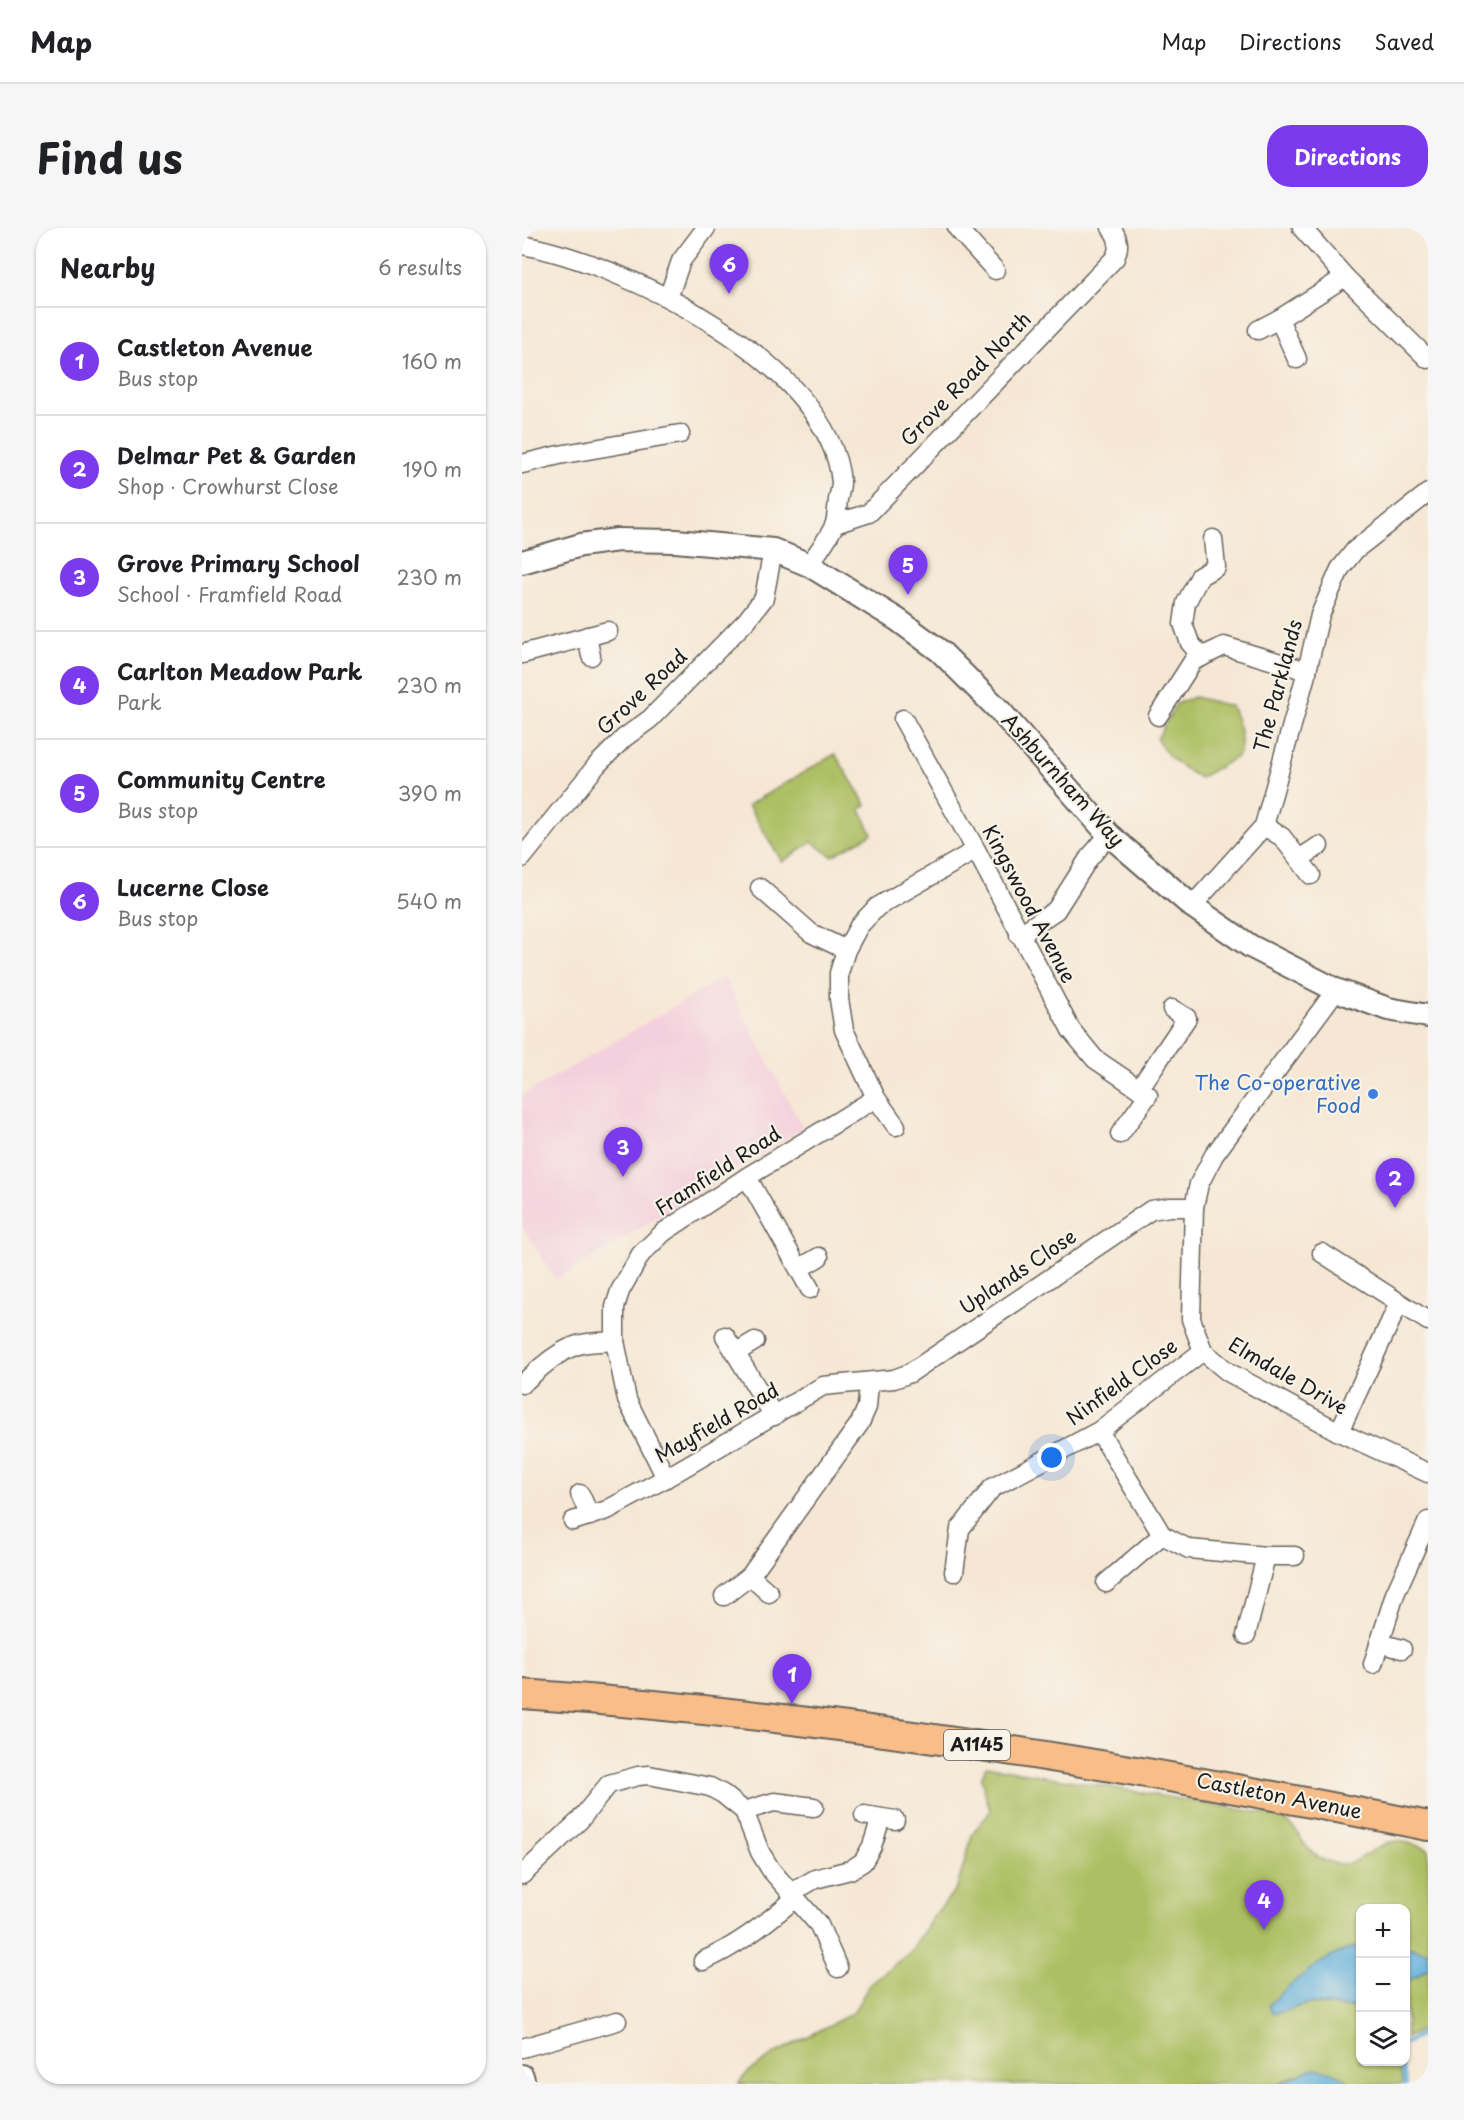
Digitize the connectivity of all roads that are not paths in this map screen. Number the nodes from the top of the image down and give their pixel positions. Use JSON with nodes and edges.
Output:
{"nodes":[{"id":1,"x":706,"y":228,"type":"edge"},
{"id":2,"x":957,"y":228,"type":"edge"},
{"id":3,"x":1111,"y":228,"type":"edge"},
{"id":4,"x":1302,"y":228,"type":"edge"},
{"id":5,"x":522,"y":245,"type":"edge"},
{"id":6,"x":995,"y":270,"type":"dead end"},
{"id":7,"x":1346,"y":277,"type":"junction"},
{"id":8,"x":668,"y":298,"type":"junction"},
{"id":9,"x":1279,"y":319,"type":"junction"},
{"id":10,"x":1258,"y":330,"type":"dead end"},
{"id":11,"x":1297,"y":359,"type":"dead end"},
{"id":12,"x":1428,"y":359,"type":"edge"},
{"id":13,"x":680,"y":434,"type":"dead end"},
{"id":14,"x":523,"y":460,"type":"edge"},
{"id":15,"x":1428,"y":493,"type":"edge"},
{"id":16,"x":835,"y":524,"type":"junction"},
{"id":17,"x":1213,"y":539,"type":"dead end"},
{"id":18,"x":773,"y":550,"type":"junction"},
{"id":19,"x":522,"y":562,"type":"edge"},
{"id":20,"x":809,"y":565,"type":"junction"},
{"id":21,"x":608,"y":631,"type":"dead end"},
{"id":22,"x":587,"y":636,"type":"junction"},
{"id":23,"x":522,"y":654,"type":"edge"},
{"id":24,"x":591,"y":656,"type":"dead end"},
{"id":25,"x":1202,"y":657,"type":"junction"},
{"id":26,"x":1307,"y":671,"type":"junction"},
{"id":27,"x":1158,"y":716,"type":"dead end"},
{"id":28,"x":903,"y":719,"type":"dead end"},
{"id":29,"x":1264,"y":826,"type":"junction"},
{"id":30,"x":1109,"y":835,"type":"junction"},
{"id":31,"x":1319,"y":846,"type":"dead end"},
{"id":32,"x":976,"y":850,"type":"junction"},
{"id":33,"x":522,"y":858,"type":"edge"},
{"id":34,"x":1299,"y":860,"type":"junction"},
{"id":35,"x":1311,"y":875,"type":"dead end"},
{"id":36,"x":760,"y":888,"type":"dead end"},
{"id":37,"x":1192,"y":906,"type":"junction"},
{"id":38,"x":1019,"y":935,"type":"junction"},
{"id":39,"x":846,"y":950,"type":"junction"},
{"id":40,"x":1336,"y":990,"type":"junction"},
{"id":41,"x":1173,"y":1009,"type":"dead end"},
{"id":42,"x":1428,"y":1016,"type":"edge"},
{"id":43,"x":1139,"y":1089,"type":"junction"},
{"id":44,"x":876,"y":1098,"type":"junction"},
{"id":45,"x":896,"y":1126,"type":"dead end"},
{"id":46,"x":1120,"y":1134,"type":"dead end"},
{"id":47,"x":747,"y":1177,"type":"junction"},
{"id":48,"x":1194,"y":1207,"type":"junction"},
{"id":49,"x":1322,"y":1253,"type":"dead end"},
{"id":50,"x":819,"y":1257,"type":"dead end"},
{"id":51,"x":800,"y":1268,"type":"junction"},
{"id":52,"x":810,"y":1289,"type":"dead end"},
{"id":53,"x":1399,"y":1303,"type":"junction"},
{"id":54,"x":1428,"y":1321,"type":"edge"},
{"id":55,"x":725,"y":1335,"type":"dead end"},
{"id":56,"x":615,"y":1341,"type":"junction"},
{"id":57,"x":755,"y":1341,"type":"dead end"},
{"id":58,"x":1203,"y":1352,"type":"junction"},
{"id":59,"x":735,"y":1353,"type":"junction"},
{"id":60,"x":869,"y":1383,"type":"junction"},
{"id":61,"x":522,"y":1384,"type":"edge"},
{"id":62,"x":774,"y":1416,"type":"junction"},
{"id":63,"x":1100,"y":1431,"type":"junction"},
{"id":64,"x":1339,"y":1432,"type":"junction"},
{"id":65,"x":1428,"y":1473,"type":"edge"},
{"id":66,"x":666,"y":1478,"type":"junction"},
{"id":67,"x":580,"y":1494,"type":"dead end"},
{"id":68,"x":1428,"y":1521,"type":"edge"},
{"id":69,"x":1161,"y":1535,"type":"junction"},
{"id":70,"x":1266,"y":1556,"type":"junction"},
{"id":71,"x":1295,"y":1556,"type":"dead end"},
{"id":72,"x":954,"y":1572,"type":"dead end"},
{"id":73,"x":750,"y":1576,"type":"junction"},
{"id":74,"x":1106,"y":1583,"type":"dead end"},
{"id":75,"x":769,"y":1593,"type":"dead end"},
{"id":76,"x":724,"y":1596,"type":"dead end"},
{"id":77,"x":1246,"y":1635,"type":"dead end"},
{"id":78,"x":1378,"y":1643,"type":"junction"},
{"id":79,"x":1402,"y":1649,"type":"dead end"},
{"id":80,"x":1373,"y":1664,"type":"dead end"},
{"id":81,"x":522,"y":1694,"type":"edge"},
{"id":82,"x":814,"y":1807,"type":"dead end"},
{"id":83,"x":744,"y":1811,"type":"junction"},
{"id":84,"x":880,"y":1818,"type":"dead end"},
{"id":85,"x":1428,"y":1826,"type":"edge"},
{"id":86,"x":522,"y":1875,"type":"edge"},
{"id":87,"x":793,"y":1895,"type":"junction"},
{"id":88,"x":703,"y":1961,"type":"dead end"},
{"id":89,"x":838,"y":1968,"type":"dead end"},
{"id":90,"x":617,"y":2021,"type":"dead end"},
{"id":91,"x":522,"y":2048,"type":"edge"},
{"id":92,"x":522,"y":2076,"type":"edge"},
{"id":93,"x":524,"y":2084,"type":"edge"}],
"edges":[{"from":1,"to":8,"type":"street"},
{"from":2,"to":6,"type":"street"},
{"from":3,"to":16,"type":"street","name":"Grove Road North"},
{"from":4,"to":7,"type":"street"},
{"from":5,"to":8,"type":"street"},
{"from":7,"to":9,"type":"street"},
{"from":7,"to":12,"type":"street"},
{"from":8,"to":16,"type":"street"},
{"from":9,"to":10,"type":"street"},
{"from":9,"to":11,"type":"street"},
{"from":13,"to":14,"type":"street"},
{"from":15,"to":26,"type":"street","name":"The Parklands"},
{"from":16,"to":20,"type":"street"},
{"from":17,"to":25,"type":"street"},
{"from":18,"to":19,"type":"street","name":"Ashburnham Way"},
{"from":18,"to":20,"type":"street","name":"Ashburnham Way"},
{"from":18,"to":33,"type":"street","name":"Grove Road"},
{"from":20,"to":30,"type":"street","name":"Ashburnham Way"},
{"from":21,"to":22,"type":"street"},
{"from":22,"to":23,"type":"street"},
{"from":22,"to":24,"type":"street"},
{"from":25,"to":26,"type":"street"},
{"from":25,"to":27,"type":"street"},
{"from":26,"to":29,"type":"street","name":"The Parklands"},
{"from":28,"to":32,"type":"street","name":"Kingswood Avenue"},
{"from":29,"to":34,"type":"street"},
{"from":29,"to":37,"type":"street","name":"The Parklands"},
{"from":30,"to":37,"type":"street","name":"Ashburnham Way"},
{"from":30,"to":38,"type":"street"},
{"from":31,"to":34,"type":"street"},
{"from":32,"to":38,"type":"street","name":"Kingswood Avenue"},
{"from":32,"to":39,"type":"street"},
{"from":34,"to":35,"type":"street"},
{"from":36,"to":39,"type":"street"},
{"from":37,"to":40,"type":"street","name":"Ashburnham Way"},
{"from":38,"to":43,"type":"street","name":"Kingswood Avenue"},
{"from":39,"to":44,"type":"street"},
{"from":40,"to":42,"type":"street","name":"Ashburnham Way"},
{"from":40,"to":48,"type":"street","name":"Elmdale Drive"},
{"from":41,"to":43,"type":"street"},
{"from":43,"to":46,"type":"street"},
{"from":44,"to":45,"type":"street"},
{"from":44,"to":47,"type":"street","name":"Framfield Road"},
{"from":47,"to":51,"type":"street"},
{"from":47,"to":56,"type":"street","name":"Framfield Road"},
{"from":48,"to":58,"type":"street","name":"Elmdale Drive"},
{"from":48,"to":60,"type":"street","name":"Uplands Close"},
{"from":49,"to":53,"type":"street"},
{"from":50,"to":51,"type":"street"},
{"from":51,"to":52,"type":"street"},
{"from":53,"to":54,"type":"street"},
{"from":53,"to":64,"type":"street"},
{"from":55,"to":59,"type":"street"},
{"from":56,"to":61,"type":"street"},
{"from":56,"to":66,"type":"street","name":"Framfield Road"},
{"from":57,"to":59,"type":"street"},
{"from":58,"to":63,"type":"street","name":"Ninfield Close"},
{"from":58,"to":64,"type":"street","name":"Elmdale Drive"},
{"from":59,"to":62,"type":"street"},
{"from":60,"to":62,"type":"street","name":"Mayfield Road"},
{"from":60,"to":73,"type":"street"},
{"from":62,"to":66,"type":"street","name":"Mayfield Road"},
{"from":63,"to":69,"type":"street"},
{"from":63,"to":72,"type":"street","name":"Ninfield Close"},
{"from":64,"to":65,"type":"street","name":"Elmdale Drive"},
{"from":66,"to":67,"type":"street","name":"Mayfield Road"},
{"from":68,"to":78,"type":"street"},
{"from":69,"to":70,"type":"street"},
{"from":69,"to":74,"type":"street"},
{"from":70,"to":71,"type":"street"},
{"from":70,"to":77,"type":"street"},
{"from":73,"to":75,"type":"street"},
{"from":73,"to":76,"type":"street"},
{"from":78,"to":79,"type":"street"},
{"from":78,"to":80,"type":"street"},
{"from":81,"to":85,"type":"main road","name":"Castleton Avenue","number":"A1145"},
{"from":82,"to":83,"type":"street"},
{"from":83,"to":86,"type":"street"},
{"from":83,"to":87,"type":"street"},
{"from":84,"to":87,"type":"street"},
{"from":87,"to":88,"type":"street"},
{"from":87,"to":89,"type":"street"},
{"from":90,"to":91,"type":"street"},
{"from":92,"to":93,"type":"street"}]}
